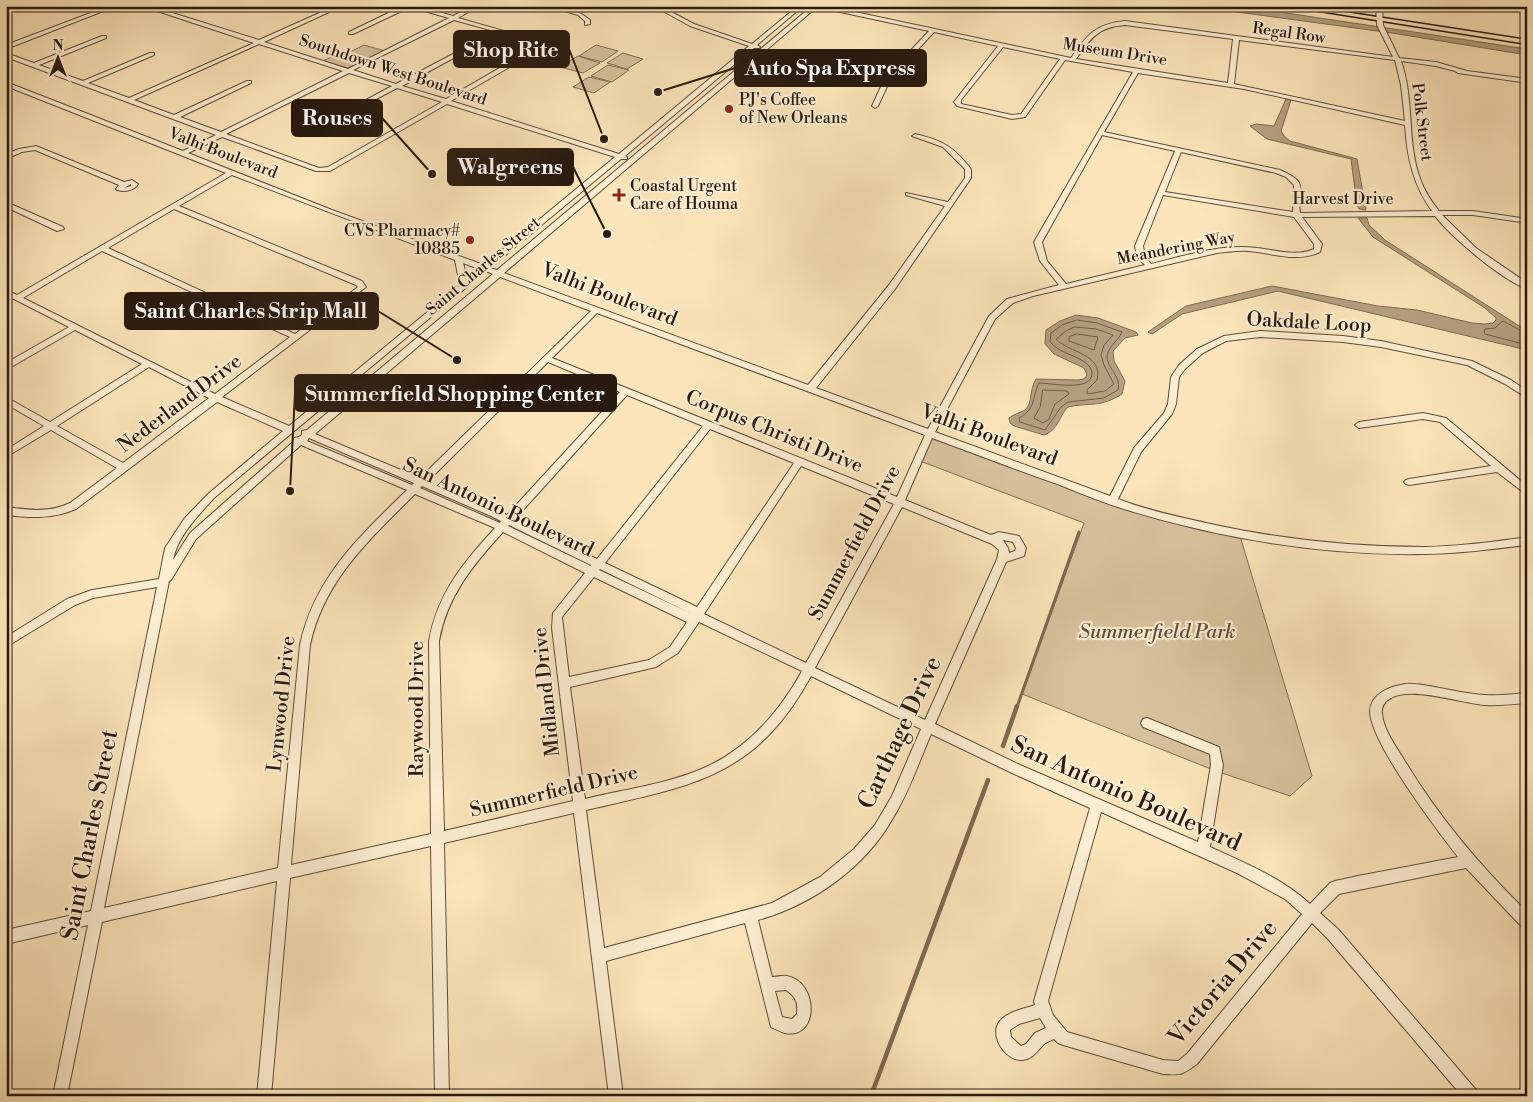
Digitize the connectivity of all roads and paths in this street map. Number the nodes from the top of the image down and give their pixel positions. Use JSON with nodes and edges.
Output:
{"nodes":[{"id":1,"x":114,"y":6,"type":"edge"},
{"id":2,"x":144,"y":6,"type":"edge"},
{"id":3,"x":340,"y":6,"type":"edge"},
{"id":4,"x":410,"y":6,"type":"edge"},
{"id":5,"x":477,"y":6,"type":"edge"},
{"id":6,"x":550,"y":6,"type":"edge"},
{"id":7,"x":656,"y":6,"type":"edge"},
{"id":8,"x":669,"y":6,"type":"edge"},
{"id":9,"x":801,"y":6,"type":"edge"},
{"id":10,"x":814,"y":6,"type":"edge"},
{"id":11,"x":819,"y":6,"type":"edge"},
{"id":12,"x":1291,"y":6,"type":"edge"},
{"id":13,"x":1379,"y":6,"type":"edge"},
{"id":14,"x":454,"y":18,"type":"junction"},
{"id":15,"x":1380,"y":22,"type":"junction"},
{"id":16,"x":587,"y":24,"type":"dead end"},
{"id":17,"x":933,"y":30,"type":"junction"},
{"id":18,"x":351,"y":33,"type":"dead end"},
{"id":19,"x":104,"y":37,"type":"dead end"},
{"id":20,"x":1236,"y":38,"type":"junction"},
{"id":21,"x":259,"y":42,"type":"junction"},
{"id":22,"x":1527,"y":42,"type":"edge"},
{"id":23,"x":756,"y":44,"type":"junction"},
{"id":24,"x":1002,"y":45,"type":"junction"},
{"id":25,"x":6,"y":47,"type":"edge"},
{"id":26,"x":767,"y":47,"type":"junction"},
{"id":27,"x":152,"y":54,"type":"dead end"},
{"id":28,"x":457,"y":54,"type":"dead end"},
{"id":29,"x":6,"y":55,"type":"edge"},
{"id":30,"x":1064,"y":58,"type":"junction"},
{"id":31,"x":1073,"y":60,"type":"junction"},
{"id":32,"x":1398,"y":60,"type":"junction"},
{"id":33,"x":35,"y":65,"type":"junction"},
{"id":34,"x":348,"y":71,"type":"junction"},
{"id":35,"x":1136,"y":71,"type":"junction"},
{"id":36,"x":1527,"y":81,"type":"edge"},
{"id":37,"x":249,"y":82,"type":"dead end"},
{"id":38,"x":84,"y":83,"type":"junction"},
{"id":39,"x":6,"y":84,"type":"edge"},
{"id":40,"x":1231,"y":84,"type":"junction"},
{"id":41,"x":396,"y":86,"type":"junction"},
{"id":42,"x":130,"y":100,"type":"junction"},
{"id":43,"x":447,"y":102,"type":"junction"},
{"id":44,"x":876,"y":106,"type":"dead end"},
{"id":45,"x":175,"y":117,"type":"junction"},
{"id":46,"x":329,"y":122,"type":"dead end"},
{"id":47,"x":1406,"y":123,"type":"junction"},
{"id":48,"x":1100,"y":133,"type":"junction"},
{"id":49,"x":222,"y":134,"type":"junction"},
{"id":50,"x":915,"y":136,"type":"dead end"},
{"id":51,"x":1179,"y":150,"type":"junction"},
{"id":52,"x":184,"y":153,"type":"junction"},
{"id":53,"x":620,"y":156,"type":"junction"},
{"id":54,"x":6,"y":157,"type":"edge"},
{"id":55,"x":633,"y":160,"type":"junction"},
{"id":56,"x":232,"y":172,"type":"junction"},
{"id":57,"x":123,"y":184,"type":"dead end"},
{"id":58,"x":1161,"y":192,"type":"junction"},
{"id":59,"x":908,"y":194,"type":"dead end"},
{"id":60,"x":6,"y":204,"type":"edge"},
{"id":61,"x":950,"y":205,"type":"junction"},
{"id":62,"x":173,"y":206,"type":"junction"},
{"id":63,"x":1436,"y":213,"type":"junction"},
{"id":64,"x":1298,"y":215,"type":"junction"},
{"id":65,"x":1527,"y":221,"type":"edge"},
{"id":66,"x":60,"y":228,"type":"dead end"},
{"id":67,"x":102,"y":248,"type":"junction"},
{"id":68,"x":458,"y":258,"type":"junction"},
{"id":69,"x":1150,"y":266,"type":"junction"},
{"id":70,"x":486,"y":268,"type":"junction"},
{"id":71,"x":500,"y":273,"type":"junction"},
{"id":72,"x":1064,"y":286,"type":"junction"},
{"id":73,"x":1527,"y":288,"type":"edge"},
{"id":74,"x":462,"y":289,"type":"junction"},
{"id":75,"x":6,"y":292,"type":"edge"},
{"id":76,"x":17,"y":298,"type":"junction"},
{"id":77,"x":597,"y":309,"type":"junction"},
{"id":78,"x":75,"y":327,"type":"junction"},
{"id":79,"x":296,"y":337,"type":"junction"},
{"id":80,"x":547,"y":359,"type":"junction"},
{"id":81,"x":148,"y":364,"type":"junction"},
{"id":82,"x":6,"y":367,"type":"edge"},
{"id":83,"x":810,"y":389,"type":"junction"},
{"id":84,"x":625,"y":391,"type":"junction"},
{"id":85,"x":1527,"y":395,"type":"edge"},
{"id":86,"x":216,"y":398,"type":"junction"},
{"id":87,"x":6,"y":400,"type":"edge"},
{"id":88,"x":708,"y":425,"type":"junction"},
{"id":89,"x":1359,"y":425,"type":"dead end"},
{"id":90,"x":50,"y":426,"type":"junction"},
{"id":91,"x":289,"y":431,"type":"junction"},
{"id":92,"x":930,"y":434,"type":"junction"},
{"id":93,"x":304,"y":438,"type":"junction"},
{"id":94,"x":6,"y":454,"type":"edge"},
{"id":95,"x":799,"y":462,"type":"junction"},
{"id":96,"x":124,"y":468,"type":"junction"},
{"id":97,"x":1499,"y":468,"type":"junction"},
{"id":98,"x":1409,"y":482,"type":"dead end"},
{"id":99,"x":417,"y":485,"type":"junction"},
{"id":100,"x":1527,"y":492,"type":"edge"},
{"id":101,"x":211,"y":496,"type":"junction"},
{"id":102,"x":1112,"y":501,"type":"junction"},
{"id":103,"x":900,"y":502,"type":"junction"},
{"id":104,"x":225,"y":506,"type":"junction"},
{"id":105,"x":6,"y":511,"type":"edge"},
{"id":106,"x":505,"y":524,"type":"junction"},
{"id":107,"x":991,"y":539,"type":"joint"},
{"id":108,"x":1527,"y":541,"type":"edge"},
{"id":109,"x":594,"y":567,"type":"junction"},
{"id":110,"x":163,"y":582,"type":"junction"},
{"id":111,"x":697,"y":617,"type":"junction"},
{"id":112,"x":6,"y":643,"type":"edge"},
{"id":113,"x":808,"y":670,"type":"junction"},
{"id":114,"x":564,"y":683,"type":"junction"},
{"id":115,"x":1527,"y":698,"type":"edge"},
{"id":116,"x":1147,"y":723,"type":"dead end"},
{"id":117,"x":927,"y":728,"type":"junction"},
{"id":118,"x":1097,"y":805,"type":"junction"},
{"id":119,"x":580,"y":806,"type":"junction"},
{"id":120,"x":437,"y":838,"type":"junction"},
{"id":121,"x":1203,"y":850,"type":"junction"},
{"id":122,"x":1468,"y":860,"type":"junction"},
{"id":123,"x":284,"y":873,"type":"junction"},
{"id":124,"x":1312,"y":912,"type":"junction"},
{"id":125,"x":750,"y":916,"type":"junction"},
{"id":126,"x":97,"y":917,"type":"junction"},
{"id":127,"x":1527,"y":922,"type":"edge"},
{"id":128,"x":6,"y":938,"type":"edge"},
{"id":129,"x":598,"y":956,"type":"junction"},
{"id":130,"x":767,"y":984,"type":"dead end"},
{"id":131,"x":1044,"y":1009,"type":"junction"},
{"id":132,"x":1056,"y":1031,"type":"junction"},
{"id":133,"x":60,"y":1096,"type":"edge"},
{"id":134,"x":264,"y":1096,"type":"edge"},
{"id":135,"x":442,"y":1096,"type":"edge"},
{"id":136,"x":616,"y":1096,"type":"edge"},
{"id":137,"x":1472,"y":1096,"type":"edge"}],
"edges":[{"from":1,"to":25,"type":"street"},
{"from":2,"to":21,"type":"street","name":"Southdown West Boulevard"},
{"from":3,"to":21,"type":"street"},
{"from":4,"to":14,"type":"street"},
{"from":4,"to":18,"type":"street"},
{"from":5,"to":14,"type":"street"},
{"from":6,"to":16,"type":"street"},
{"from":7,"to":23,"type":"street"},
{"from":8,"to":23,"type":"street"},
{"from":9,"to":23,"type":"street","name":"Saint Charles Street"},
{"from":10,"to":26,"type":"street","name":"Saint Charles Street"},
{"from":11,"to":17,"type":"street","name":"Museum Drive"},
{"from":12,"to":15,"type":"main road"},
{"from":13,"to":15,"type":"street","name":"Polk Street"},
{"from":14,"to":34,"type":"street"},
{"from":14,"to":43,"type":"street"},
{"from":15,"to":22,"type":"main road"},
{"from":15,"to":32,"type":"street","name":"Polk Street"},
{"from":17,"to":24,"type":"street","name":"Museum Drive"},
{"from":17,"to":44,"type":"street"},
{"from":19,"to":33,"type":"street"},
{"from":20,"to":31,"type":"street","name":"Regal Row"},
{"from":20,"to":32,"type":"street","name":"Regal Row"},
{"from":20,"to":40,"type":"street"},
{"from":21,"to":34,"type":"street","name":"Southdown West Boulevard"},
{"from":21,"to":42,"type":"street"},
{"from":23,"to":26,"type":"street"},
{"from":23,"to":53,"type":"street","name":"Saint Charles Street"},
{"from":24,"to":30,"type":"street","name":"Museum Drive"},
{"from":24,"to":30,"type":"street"},
{"from":26,"to":55,"type":"street","name":"Saint Charles Street"},
{"from":27,"to":38,"type":"street"},
{"from":28,"to":41,"type":"street"},
{"from":29,"to":33,"type":"street"},
{"from":30,"to":31,"type":"street","name":"Museum Drive"},
{"from":31,"to":35,"type":"street","name":"Museum Drive"},
{"from":32,"to":36,"type":"street","name":"Regal Row"},
{"from":32,"to":47,"type":"street","name":"Polk Street"},
{"from":33,"to":38,"type":"street"},
{"from":34,"to":41,"type":"street","name":"Southdown West Boulevard"},
{"from":34,"to":49,"type":"street"},
{"from":35,"to":40,"type":"street","name":"Museum Drive"},
{"from":35,"to":48,"type":"street"},
{"from":37,"to":45,"type":"street"},
{"from":38,"to":42,"type":"street"},
{"from":39,"to":52,"type":"street","name":"Valhi Boulevard"},
{"from":40,"to":47,"type":"street","name":"Museum Drive"},
{"from":41,"to":43,"type":"street","name":"Southdown West Boulevard"},
{"from":41,"to":46,"type":"street"},
{"from":42,"to":45,"type":"street"},
{"from":43,"to":49,"type":"street"},
{"from":43,"to":53,"type":"street","name":"Southdown West Boulevard"},
{"from":45,"to":49,"type":"street"},
{"from":47,"to":63,"type":"street","name":"Polk Street"},
{"from":48,"to":51,"type":"street"},
{"from":48,"to":72,"type":"street"},
{"from":49,"to":52,"type":"street"},
{"from":50,"to":61,"type":"street"},
{"from":51,"to":58,"type":"street"},
{"from":51,"to":64,"type":"street"},
{"from":52,"to":56,"type":"street","name":"Valhi Boulevard"},
{"from":53,"to":55,"type":"street","name":"Southdown West Boulevard"},
{"from":53,"to":70,"type":"street","name":"Saint Charles Street"},
{"from":54,"to":57,"type":"street"},
{"from":55,"to":71,"type":"street","name":"Saint Charles Street"},
{"from":56,"to":62,"type":"street"},
{"from":56,"to":68,"type":"street","name":"Valhi Boulevard"},
{"from":58,"to":64,"type":"street","name":"Harvest Drive"},
{"from":58,"to":69,"type":"street"},
{"from":59,"to":61,"type":"street"},
{"from":60,"to":66,"type":"street"},
{"from":61,"to":83,"type":"street"},
{"from":62,"to":67,"type":"street"},
{"from":62,"to":79,"type":"street","name":"Nederland Drive"},
{"from":63,"to":64,"type":"street","name":"Harvest Drive"},
{"from":63,"to":65,"type":"street","name":"Harvest Drive"},
{"from":63,"to":73,"type":"street","name":"Polk Street"},
{"from":64,"to":69,"type":"street","name":"Meandering Way"},
{"from":67,"to":76,"type":"street"},
{"from":67,"to":79,"type":"street"},
{"from":68,"to":70,"type":"street","name":"Valhi Boulevard"},
{"from":68,"to":74,"type":"street"},
{"from":69,"to":72,"type":"street","name":"Meandering Way"},
{"from":70,"to":71,"type":"street","name":"Valhi Boulevard"},
{"from":70,"to":74,"type":"street","name":"Saint Charles Street"},
{"from":71,"to":77,"type":"street","name":"Valhi Boulevard"},
{"from":71,"to":93,"type":"street","name":"Saint Charles Street"},
{"from":72,"to":92,"type":"street","name":"Meandering Way"},
{"from":74,"to":91,"type":"street","name":"Saint Charles Street"},
{"from":75,"to":76,"type":"street","name":"San Antonio Boulevard"},
{"from":76,"to":78,"type":"street","name":"San Antonio Boulevard"},
{"from":77,"to":80,"type":"street","name":"Lynwood Drive"},
{"from":77,"to":83,"type":"street","name":"Valhi Boulevard"},
{"from":78,"to":81,"type":"street","name":"San Antonio Boulevard"},
{"from":78,"to":82,"type":"street"},
{"from":79,"to":86,"type":"street","name":"Nederland Drive"},
{"from":80,"to":84,"type":"street","name":"Corpus Christi Drive"},
{"from":80,"to":99,"type":"street","name":"Lynwood Drive"},
{"from":81,"to":86,"type":"street","name":"San Antonio Boulevard"},
{"from":81,"to":90,"type":"street"},
{"from":83,"to":92,"type":"street","name":"Valhi Boulevard"},
{"from":84,"to":88,"type":"street","name":"Corpus Christi Drive"},
{"from":84,"to":106,"type":"street","name":"Raywood Drive"},
{"from":85,"to":102,"type":"street","name":"Oakdale Loop"},
{"from":86,"to":91,"type":"street","name":"San Antonio Boulevard"},
{"from":86,"to":96,"type":"street","name":"Nederland Drive"},
{"from":87,"to":90,"type":"street"},
{"from":88,"to":95,"type":"street","name":"Corpus Christi Drive"},
{"from":88,"to":109,"type":"street","name":"Midland Drive"},
{"from":89,"to":97,"type":"street"},
{"from":90,"to":94,"type":"street"},
{"from":90,"to":96,"type":"street"},
{"from":91,"to":93,"type":"street","name":"San Antonio Boulevard"},
{"from":91,"to":101,"type":"street","name":"Saint Charles Street"},
{"from":92,"to":102,"type":"street","name":"Valhi Boulevard"},
{"from":92,"to":103,"type":"street","name":"Summerfield Drive"},
{"from":93,"to":99,"type":"street","name":"San Antonio Boulevard"},
{"from":93,"to":104,"type":"street","name":"Saint Charles Street"},
{"from":95,"to":103,"type":"street","name":"Corpus Christi Drive"},
{"from":95,"to":111,"type":"street"},
{"from":96,"to":105,"type":"street","name":"Nederland Drive"},
{"from":97,"to":98,"type":"street"},
{"from":97,"to":100,"type":"street"},
{"from":99,"to":106,"type":"street","name":"San Antonio Boulevard"},
{"from":99,"to":123,"type":"street","name":"Lynwood Drive"},
{"from":101,"to":104,"type":"street"},
{"from":101,"to":110,"type":"street","name":"Saint Charles Street"},
{"from":102,"to":108,"type":"street","name":"Valhi Boulevard"},
{"from":103,"to":107,"type":"street","name":"Corpus Christi Drive"},
{"from":103,"to":113,"type":"street","name":"Summerfield Drive"},
{"from":104,"to":110,"type":"street","name":"Saint Charles Street"},
{"from":106,"to":109,"type":"street","name":"San Antonio Boulevard"},
{"from":106,"to":120,"type":"street","name":"Raywood Drive"},
{"from":107,"to":117,"type":"street","name":"Carthage Drive"},
{"from":109,"to":111,"type":"street","name":"San Antonio Boulevard"},
{"from":109,"to":114,"type":"street","name":"Midland Drive"},
{"from":110,"to":112,"type":"street"},
{"from":110,"to":126,"type":"street","name":"Saint Charles Street"},
{"from":111,"to":113,"type":"street","name":"San Antonio Boulevard"},
{"from":111,"to":114,"type":"street"},
{"from":113,"to":117,"type":"street","name":"San Antonio Boulevard"},
{"from":113,"to":119,"type":"street","name":"Summerfield Drive"},
{"from":114,"to":119,"type":"street","name":"Midland Drive"},
{"from":115,"to":122,"type":"street"},
{"from":116,"to":121,"type":"street"},
{"from":117,"to":118,"type":"street","name":"San Antonio Boulevard"},
{"from":117,"to":125,"type":"street","name":"Carthage Drive"},
{"from":118,"to":121,"type":"street","name":"San Antonio Boulevard"},
{"from":118,"to":131,"type":"street"},
{"from":119,"to":120,"type":"street","name":"Summerfield Drive"},
{"from":119,"to":129,"type":"street","name":"Midland Drive"},
{"from":120,"to":123,"type":"street","name":"Summerfield Drive"},
{"from":120,"to":135,"type":"street","name":"Raywood Drive"},
{"from":121,"to":124,"type":"street","name":"San Antonio Boulevard"},
{"from":122,"to":124,"type":"street","name":"Victoria Drive"},
{"from":122,"to":127,"type":"street"},
{"from":123,"to":126,"type":"street","name":"Summerfield Drive"},
{"from":123,"to":134,"type":"street","name":"Lynwood Drive"},
{"from":124,"to":132,"type":"street","name":"Victoria Drive"},
{"from":124,"to":137,"type":"street","name":"San Antonio Boulevard"},
{"from":125,"to":129,"type":"street","name":"Carthage Drive"},
{"from":125,"to":130,"type":"street"},
{"from":126,"to":128,"type":"street","name":"Summerfield Drive"},
{"from":126,"to":133,"type":"street","name":"Saint Charles Street"},
{"from":129,"to":136,"type":"street","name":"Midland Drive"},
{"from":131,"to":132,"type":"street"},
{"from":131,"to":132,"type":"street"}]}
